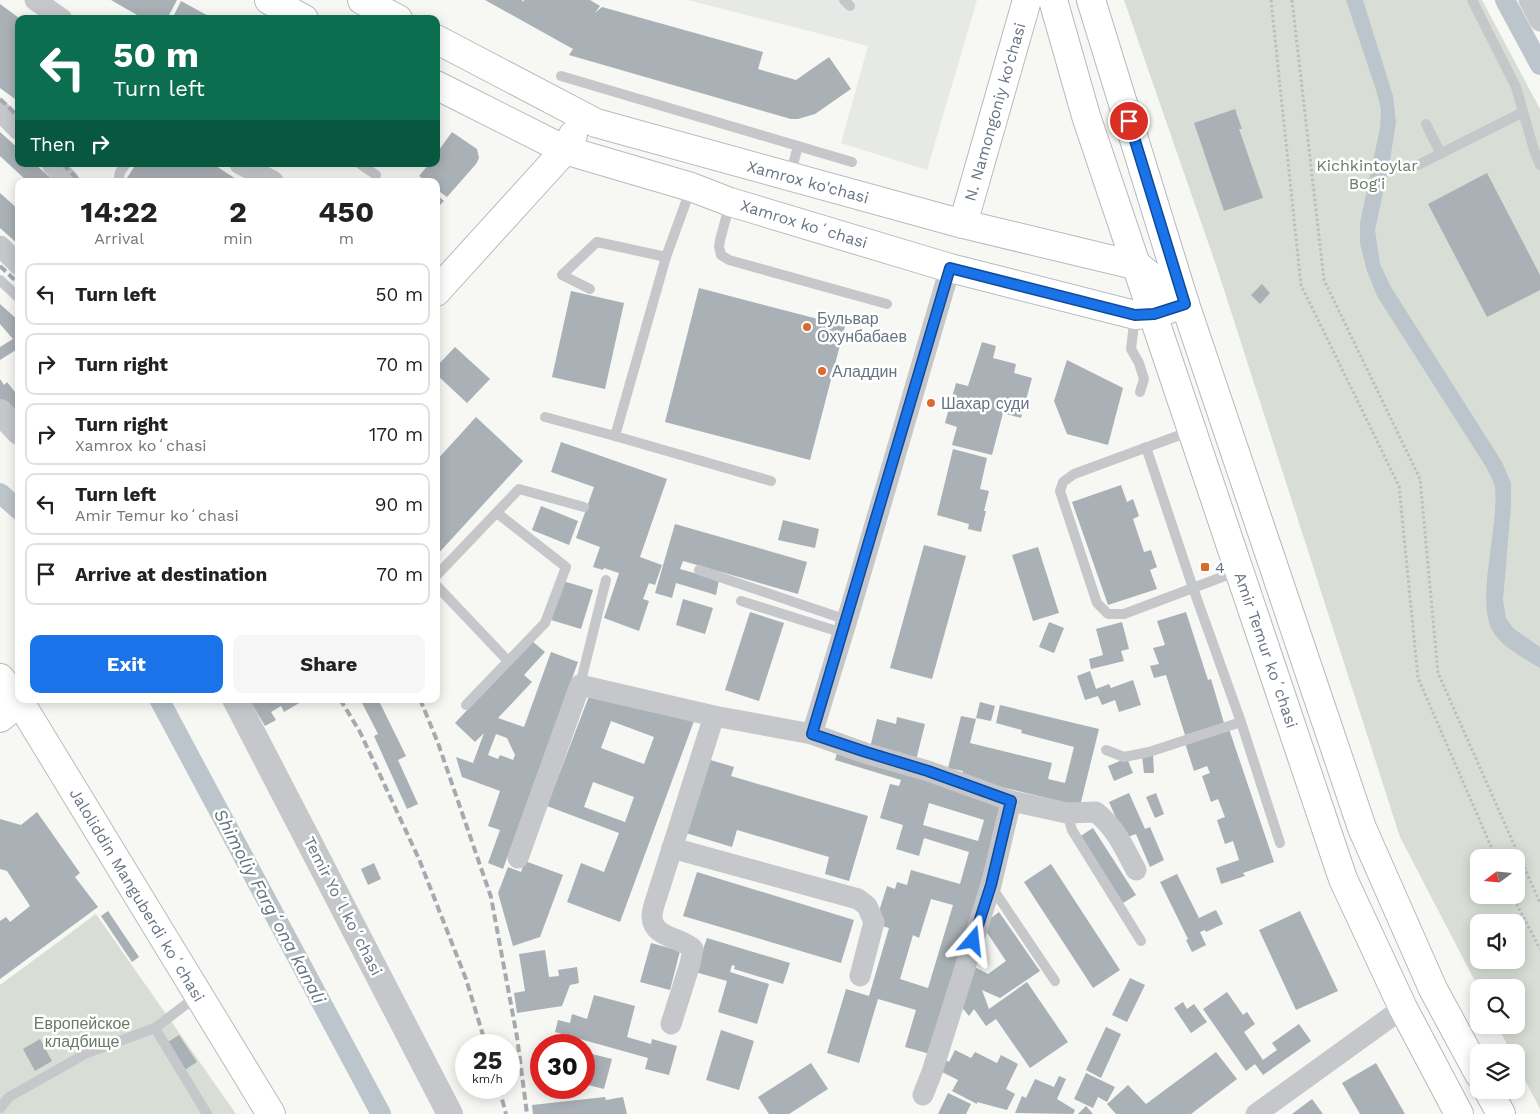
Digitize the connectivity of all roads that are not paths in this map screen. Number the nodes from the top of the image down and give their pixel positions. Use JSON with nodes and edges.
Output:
{"nodes":[{"id":1,"x":35,"y":0,"type":"edge"},
{"id":2,"x":269,"y":0,"type":"edge"},
{"id":3,"x":362,"y":0,"type":"edge"},
{"id":4,"x":1027,"y":0,"type":"edge"},
{"id":5,"x":1053,"y":0,"type":"edge"},
{"id":6,"x":1091,"y":0,"type":"edge"},
{"id":7,"x":1472,"y":0,"type":"edge"},
{"id":8,"x":1529,"y":0,"type":"edge"},
{"id":9,"x":56,"y":15,"type":"edge"},
{"id":10,"x":297,"y":15,"type":"edge"},
{"id":11,"x":390,"y":15,"type":"edge"},
{"id":12,"x":1540,"y":21,"type":"edge"},
{"id":13,"x":440,"y":41,"type":"edge"},
{"id":14,"x":561,"y":76,"type":"dead end"},
{"id":15,"x":440,"y":87,"type":"edge"},
{"id":16,"x":0,"y":111,"type":"edge"},
{"id":17,"x":1523,"y":112,"type":"junction"},
{"id":18,"x":582,"y":116,"type":"junction"},
{"id":19,"x":1426,"y":124,"type":"dead end"},
{"id":20,"x":15,"y":126,"type":"edge"},
{"id":21,"x":798,"y":146,"type":"junction"},
{"id":22,"x":565,"y":150,"type":"junction"},
{"id":23,"x":1441,"y":154,"type":"junction"},
{"id":24,"x":852,"y":162,"type":"dead end"},
{"id":25,"x":1418,"y":165,"type":"dead end"},
{"id":26,"x":1540,"y":165,"type":"edge"},
{"id":27,"x":55,"y":167,"type":"edge"},
{"id":28,"x":246,"y":167,"type":"edge"},
{"id":29,"x":365,"y":167,"type":"edge"},
{"id":30,"x":376,"y":174,"type":"dead end"},
{"id":31,"x":789,"y":177,"type":"junction"},
{"id":32,"x":66,"y":178,"type":"edge"},
{"id":33,"x":267,"y":178,"type":"edge"},
{"id":34,"x":691,"y":187,"type":"junction"},
{"id":35,"x":730,"y":202,"type":"junction"},
{"id":36,"x":963,"y":224,"type":"junction"},
{"id":37,"x":0,"y":246,"type":"edge"},
{"id":38,"x":666,"y":257,"type":"junction"},
{"id":39,"x":15,"y":260,"type":"edge"},
{"id":40,"x":1138,"y":266,"type":"junction"},
{"id":41,"x":950,"y":268,"type":"junction"},
{"id":42,"x":0,"y":280,"type":"edge"},
{"id":43,"x":440,"y":288,"type":"edge"},
{"id":44,"x":590,"y":289,"type":"dead end"},
{"id":45,"x":15,"y":294,"type":"edge"},
{"id":46,"x":887,"y":304,"type":"dead end"},
{"id":47,"x":1185,"y":304,"type":"junction"},
{"id":48,"x":1144,"y":314,"type":"junction"},
{"id":49,"x":1140,"y":392,"type":"dead end"},
{"id":50,"x":0,"y":412,"type":"edge"},
{"id":51,"x":545,"y":417,"type":"dead end"},
{"id":52,"x":15,"y":428,"type":"edge"},
{"id":53,"x":1193,"y":430,"type":"junction"},
{"id":54,"x":615,"y":436,"type":"junction"},
{"id":55,"x":1146,"y":447,"type":"junction"},
{"id":56,"x":771,"y":481,"type":"dead end"},
{"id":57,"x":584,"y":507,"type":"dead end"},
{"id":58,"x":497,"y":512,"type":"junction"},
{"id":59,"x":699,"y":570,"type":"dead end"},
{"id":60,"x":1239,"y":571,"type":"junction"},
{"id":61,"x":440,"y":572,"type":"edge"},
{"id":62,"x":606,"y":580,"type":"dead end"},
{"id":63,"x":1193,"y":588,"type":"junction"},
{"id":64,"x":440,"y":589,"type":"edge"},
{"id":65,"x":741,"y":602,"type":"dead end"},
{"id":66,"x":845,"y":626,"type":"junction"},
{"id":67,"x":508,"y":661,"type":"junction"},
{"id":68,"x":0,"y":678,"type":"edge"},
{"id":69,"x":580,"y":685,"type":"junction"},
{"id":70,"x":237,"y":703,"type":"edge"},
{"id":71,"x":466,"y":704,"type":"dead end"},
{"id":72,"x":14,"y":706,"type":"edge"},
{"id":73,"x":714,"y":716,"type":"junction"},
{"id":74,"x":1241,"y":722,"type":"junction"},
{"id":75,"x":812,"y":734,"type":"junction"},
{"id":76,"x":1106,"y":750,"type":"dead end"},
{"id":77,"x":1011,"y":801,"type":"junction"},
{"id":78,"x":1067,"y":813,"type":"junction"},
{"id":79,"x":1280,"y":843,"type":"dead end"},
{"id":80,"x":672,"y":848,"type":"junction"},
{"id":81,"x":518,"y":858,"type":"dead end"},
{"id":82,"x":1136,"y":870,"type":"dead end"},
{"id":83,"x":991,"y":885,"type":"junction"},
{"id":84,"x":1141,"y":941,"type":"dead end"},
{"id":85,"x":860,"y":976,"type":"dead end"},
{"id":86,"x":1055,"y":981,"type":"dead end"},
{"id":87,"x":1433,"y":989,"type":"junction"},
{"id":88,"x":198,"y":995,"type":"junction"},
{"id":89,"x":1403,"y":1008,"type":"junction"},
{"id":90,"x":671,"y":1024,"type":"dead end"},
{"id":91,"x":155,"y":1028,"type":"junction"},
{"id":92,"x":1470,"y":1057,"type":"edge"},
{"id":93,"x":923,"y":1095,"type":"dead end"},
{"id":94,"x":1493,"y":1099,"type":"edge"},
{"id":95,"x":0,"y":1108,"type":"edge"},
{"id":96,"x":208,"y":1114,"type":"edge"},
{"id":97,"x":270,"y":1114,"type":"edge"},
{"id":98,"x":450,"y":1114,"type":"edge"},
{"id":99,"x":1256,"y":1114,"type":"edge"},
{"id":100,"x":1459,"y":1114,"type":"edge"},
{"id":101,"x":1501,"y":1114,"type":"edge"}],
"edges":[{"from":1,"to":9,"type":"street"},
{"from":2,"to":10,"type":"main road"},
{"from":3,"to":11,"type":"main road"},
{"from":4,"to":36,"type":"main road","name":"N. Namongoniy ko'chasi"},
{"from":5,"to":40,"type":"main road","name":"Amir Temur koʻchasi"},
{"from":6,"to":47,"type":"main road","name":"Amir Temur koʻchasi"},
{"from":7,"to":17,"type":"lane"},
{"from":8,"to":12,"type":"street"},
{"from":13,"to":18,"type":"main road","name":"Xamrox ko'chasi"},
{"from":14,"to":21,"type":"lane"},
{"from":15,"to":22,"type":"main road","name":"Xamrox koʻchasi"},
{"from":16,"to":20,"type":"street"},
{"from":17,"to":23,"type":"lane"},
{"from":17,"to":26,"type":"lane"},
{"from":18,"to":22,"type":"main road"},
{"from":18,"to":31,"type":"main road","name":"Xamrox ko'chasi"},
{"from":19,"to":23,"type":"lane"},
{"from":21,"to":24,"type":"lane"},
{"from":21,"to":31,"type":"lane"},
{"from":22,"to":34,"type":"main road","name":"Xamrox koʻchasi"},
{"from":22,"to":43,"type":"main road"},
{"from":23,"to":25,"type":"lane"},
{"from":27,"to":32,"type":"street"},
{"from":28,"to":33,"type":"street"},
{"from":29,"to":30,"type":"lane"},
{"from":31,"to":36,"type":"main road","name":"Xamrox ko'chasi"},
{"from":34,"to":35,"type":"main road","name":"Xamrox koʻchasi"},
{"from":34,"to":38,"type":"lane"},
{"from":35,"to":41,"type":"main road","name":"Xamrox koʻchasi"},
{"from":35,"to":46,"type":"lane"},
{"from":36,"to":40,"type":"main road","name":"Xamrox ko'chasi"},
{"from":37,"to":39,"type":"street"},
{"from":38,"to":44,"type":"lane"},
{"from":38,"to":54,"type":"lane"},
{"from":40,"to":47,"type":"main road","name":"Xamrox ko'chasi"},
{"from":40,"to":48,"type":"main road","name":"Amir Temur koʻchasi"},
{"from":41,"to":48,"type":"main road","name":"Xamrox koʻchasi"},
{"from":41,"to":66,"type":"street"},
{"from":42,"to":45,"type":"lane"},
{"from":47,"to":48,"type":"main road"},
{"from":47,"to":87,"type":"main road","name":"Amir Temur koʻchasi"},
{"from":48,"to":49,"type":"lane"},
{"from":48,"to":53,"type":"main road","name":"Amir Temur koʻchasi"},
{"from":50,"to":52,"type":"street"},
{"from":51,"to":54,"type":"lane"},
{"from":53,"to":55,"type":"lane"},
{"from":53,"to":60,"type":"main road","name":"Amir Temur koʻchasi"},
{"from":54,"to":56,"type":"lane"},
{"from":55,"to":63,"type":"lane"},
{"from":55,"to":63,"type":"lane"},
{"from":57,"to":58,"type":"lane"},
{"from":58,"to":61,"type":"lane"},
{"from":58,"to":67,"type":"lane"},
{"from":59,"to":66,"type":"lane"},
{"from":60,"to":63,"type":"lane"},
{"from":60,"to":89,"type":"main road","name":"Amir Temur koʻchasi"},
{"from":62,"to":69,"type":"lane"},
{"from":63,"to":74,"type":"lane"},
{"from":64,"to":67,"type":"lane"},
{"from":65,"to":66,"type":"lane"},
{"from":66,"to":75,"type":"street"},
{"from":67,"to":71,"type":"lane"},
{"from":68,"to":72,"type":"main road","name":"Jaloliddin Manguberdi koʻchasi"},
{"from":69,"to":73,"type":"street"},
{"from":69,"to":81,"type":"street"},
{"from":70,"to":98,"type":"street","name":"Temir Yoʻl koʻchasi"},
{"from":72,"to":88,"type":"main road","name":"Jaloliddin Manguberdi koʻchasi"},
{"from":73,"to":75,"type":"street"},
{"from":73,"to":80,"type":"street"},
{"from":74,"to":76,"type":"lane"},
{"from":74,"to":79,"type":"lane"},
{"from":75,"to":77,"type":"street"},
{"from":77,"to":78,"type":"street"},
{"from":77,"to":83,"type":"street"},
{"from":78,"to":82,"type":"street"},
{"from":78,"to":84,"type":"lane"},
{"from":80,"to":85,"type":"street"},
{"from":80,"to":90,"type":"street"},
{"from":83,"to":86,"type":"lane"},
{"from":83,"to":93,"type":"street"},
{"from":87,"to":89,"type":"main road"},
{"from":87,"to":92,"type":"main road","name":"Amir Temur koʻchasi"},
{"from":88,"to":91,"type":"lane"},
{"from":88,"to":97,"type":"main road","name":"Jaloliddin Manguberdi koʻchasi"},
{"from":89,"to":99,"type":"street"},
{"from":89,"to":100,"type":"main road","name":"Amir Temur koʻchasi"},
{"from":91,"to":95,"type":"lane"},
{"from":91,"to":96,"type":"lane"},
{"from":94,"to":101,"type":"main road"}]}
